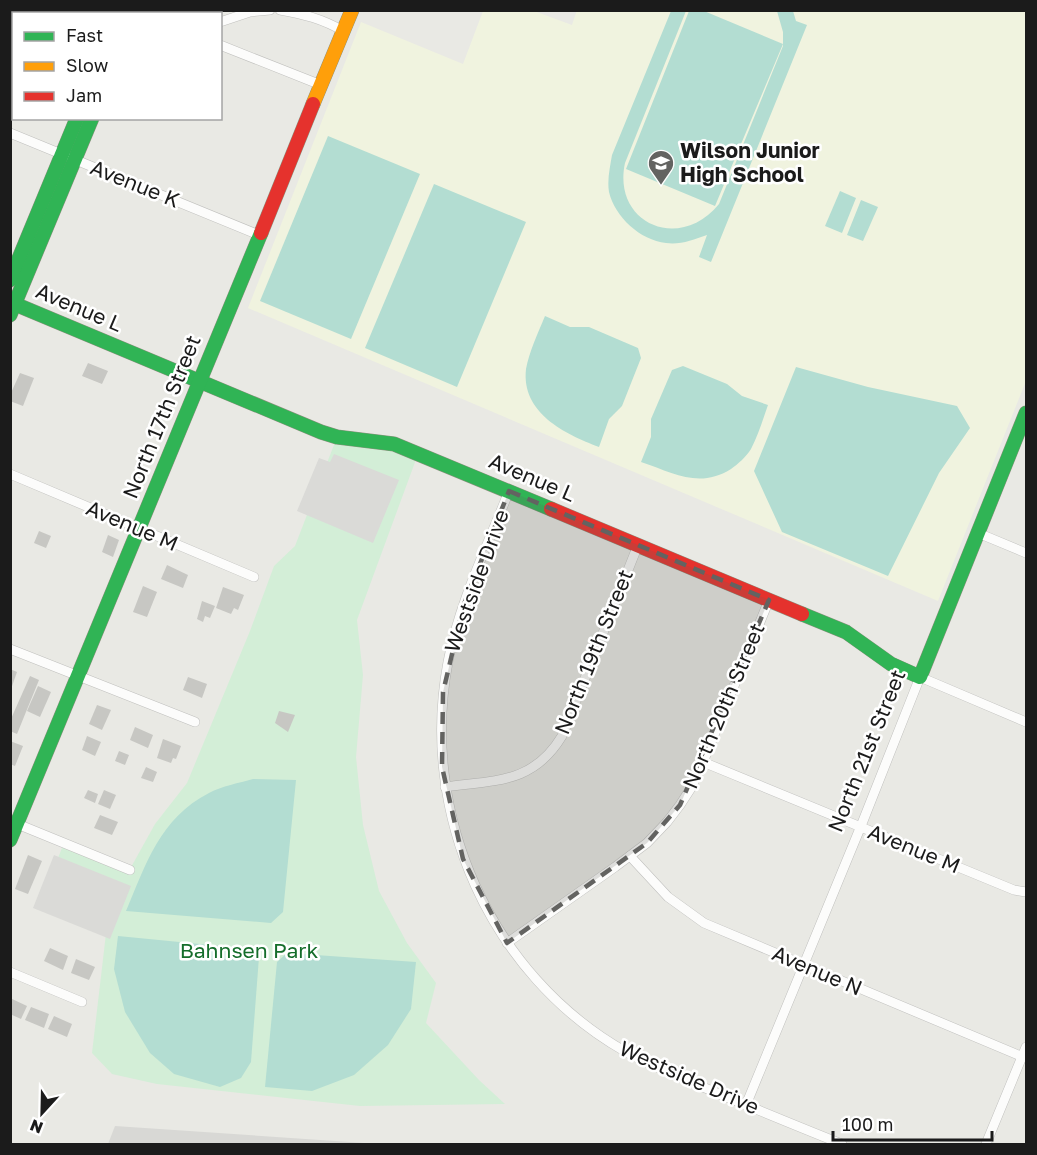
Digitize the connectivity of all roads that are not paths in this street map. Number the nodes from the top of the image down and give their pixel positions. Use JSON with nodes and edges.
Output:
{"nodes":[{"id":1,"x":270,"y":10,"type":"edge"},
{"id":2,"x":280,"y":10,"type":"edge"},
{"id":3,"x":352,"y":10,"type":"edge"},
{"id":4,"x":222,"y":21,"type":"edge"},
{"id":5,"x":343,"y":31,"type":"junction"},
{"id":6,"x":222,"y":46,"type":"edge"},
{"id":7,"x":321,"y":85,"type":"junction"},
{"id":8,"x":77,"y":120,"type":"edge"},
{"id":9,"x":91,"y":120,"type":"edge"},
{"id":10,"x":10,"y":133,"type":"edge"},
{"id":11,"x":69,"y":156,"type":"junction"},
{"id":12,"x":260,"y":235,"type":"junction"},
{"id":13,"x":10,"y":280,"type":"edge"},
{"id":14,"x":12,"y":307,"type":"edge"},
{"id":15,"x":200,"y":381,"type":"junction"},
{"id":16,"x":1026,"y":413,"type":"edge"},
{"id":17,"x":10,"y":474,"type":"edge"},
{"id":18,"x":509,"y":491,"type":"junction"},
{"id":19,"x":138,"y":529,"type":"junction"},
{"id":20,"x":978,"y":533,"type":"junction"},
{"id":21,"x":638,"y":545,"type":"junction"},
{"id":22,"x":1026,"y":553,"type":"edge"},
{"id":23,"x":254,"y":577,"type":"dead end"},
{"id":24,"x":769,"y":600,"type":"junction"},
{"id":25,"x":10,"y":649,"type":"edge"},
{"id":26,"x":77,"y":676,"type":"junction"},
{"id":27,"x":920,"y":677,"type":"junction"},
{"id":28,"x":195,"y":722,"type":"dead end"},
{"id":29,"x":1026,"y":722,"type":"edge"},
{"id":30,"x":703,"y":762,"type":"junction"},
{"id":31,"x":445,"y":788,"type":"junction"},
{"id":32,"x":14,"y":822,"type":"edge"},
{"id":33,"x":861,"y":827,"type":"junction"},
{"id":34,"x":10,"y":840,"type":"edge"},
{"id":35,"x":630,"y":856,"type":"junction"},
{"id":36,"x":130,"y":870,"type":"dead end"},
{"id":37,"x":1026,"y":892,"type":"edge"},
{"id":38,"x":507,"y":943,"type":"junction"},
{"id":39,"x":803,"y":966,"type":"junction"},
{"id":40,"x":10,"y":972,"type":"edge"},
{"id":41,"x":82,"y":1002,"type":"dead end"},
{"id":42,"x":1025,"y":1052,"type":"edge"},
{"id":43,"x":746,"y":1105,"type":"junction"},
{"id":44,"x":842,"y":1144,"type":"edge"},
{"id":45,"x":986,"y":1144,"type":"edge"}],
"edges":[{"from":1,"to":4,"type":"street"},
{"from":2,"to":5,"type":"street"},
{"from":3,"to":5,"type":"street","name":"North 17th Street"},
{"from":5,"to":7,"type":"street","name":"North 17th Street"},
{"from":6,"to":7,"type":"street"},
{"from":7,"to":12,"type":"street","name":"North 17th Street"},
{"from":8,"to":11,"type":"street"},
{"from":9,"to":11,"type":"street"},
{"from":10,"to":11,"type":"street","name":"Avenue K"},
{"from":11,"to":12,"type":"street","name":"Avenue K"},
{"from":11,"to":13,"type":"street"},
{"from":11,"to":14,"type":"street"},
{"from":12,"to":15,"type":"street","name":"North 17th Street"},
{"from":14,"to":15,"type":"street","name":"Avenue L"},
{"from":15,"to":18,"type":"street","name":"Avenue L"},
{"from":15,"to":19,"type":"street","name":"North 17th Street"},
{"from":16,"to":20,"type":"street","name":"North 21st Street"},
{"from":17,"to":19,"type":"street","name":"Avenue M"},
{"from":18,"to":21,"type":"street","name":"Avenue L"},
{"from":18,"to":31,"type":"street","name":"Westside Drive"},
{"from":19,"to":23,"type":"street","name":"Avenue M"},
{"from":19,"to":26,"type":"street","name":"North 17th Street"},
{"from":20,"to":22,"type":"street"},
{"from":20,"to":27,"type":"street","name":"North 21st Street"},
{"from":21,"to":24,"type":"street","name":"Avenue L"},
{"from":21,"to":31,"type":"street","name":"North 19th Street"},
{"from":24,"to":27,"type":"street","name":"Avenue L"},
{"from":24,"to":30,"type":"street","name":"North 20th Street"},
{"from":25,"to":26,"type":"street"},
{"from":26,"to":28,"type":"street"},
{"from":26,"to":32,"type":"street","name":"North 17th Street"},
{"from":27,"to":29,"type":"street","name":"Avenue L"},
{"from":27,"to":33,"type":"street","name":"North 21st Street"},
{"from":30,"to":33,"type":"street","name":"Avenue M"},
{"from":30,"to":35,"type":"street","name":"North 20th Street"},
{"from":31,"to":38,"type":"street","name":"Westside Drive"},
{"from":32,"to":34,"type":"street","name":"North 17th Street"},
{"from":32,"to":36,"type":"street"},
{"from":33,"to":37,"type":"street","name":"Avenue M"},
{"from":33,"to":39,"type":"street","name":"North 21st Street"},
{"from":35,"to":38,"type":"street","name":"North 20th Street"},
{"from":35,"to":39,"type":"street","name":"Avenue N"},
{"from":38,"to":43,"type":"street","name":"Westside Drive"},
{"from":39,"to":42,"type":"street","name":"Avenue N"},
{"from":39,"to":43,"type":"street","name":"North 21st Street"},
{"from":40,"to":41,"type":"street"},
{"from":42,"to":45,"type":"street"},
{"from":43,"to":44,"type":"street","name":"Westside Drive"}]}
